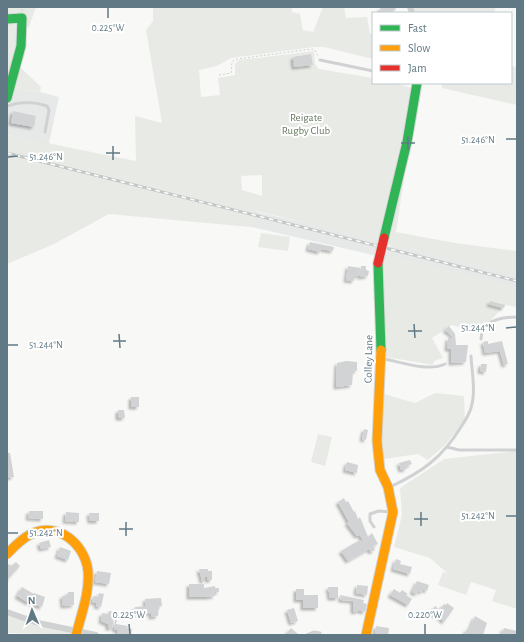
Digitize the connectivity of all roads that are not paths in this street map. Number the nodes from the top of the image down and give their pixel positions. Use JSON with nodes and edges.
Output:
{"nodes":[{"id":1,"x":7,"y":19,"type":"edge"},
{"id":2,"x":320,"y":60,"type":"road end"},
{"id":3,"x":372,"y":71,"type":"edge"},
{"id":4,"x":417,"y":84,"type":"edge"},
{"id":5,"x":7,"y":98,"type":"edge"},
{"id":6,"x":7,"y":106,"type":"edge"},
{"id":7,"x":45,"y":132,"type":"dead end"},
{"id":8,"x":517,"y":317,"type":"edge"},
{"id":9,"x":481,"y":339,"type":"dead end"},
{"id":10,"x":471,"y":356,"type":"dead end"},
{"id":11,"x":382,"y":359,"type":"junction"},
{"id":12,"x":445,"y":364,"type":"dead end"},
{"id":13,"x":447,"y":447,"type":"junction"},
{"id":14,"x":517,"y":450,"type":"edge"},
{"id":15,"x":388,"y":488,"type":"junction"},
{"id":16,"x":393,"y":512,"type":"junction"},
{"id":17,"x":374,"y":527,"type":"dead end"},
{"id":18,"x":7,"y":554,"type":"edge"},
{"id":19,"x":7,"y":612,"type":"edge"},
{"id":20,"x":77,"y":633,"type":"edge"},
{"id":21,"x":96,"y":635,"type":"edge"},
{"id":22,"x":307,"y":635,"type":"edge"},
{"id":23,"x":320,"y":635,"type":"edge"},
{"id":24,"x":366,"y":635,"type":"edge"}],
"edges":[{"from":1,"to":5,"type":"street"},
{"from":2,"to":3,"type":"lane"},
{"from":4,"to":11,"type":"street","name":"Colley Lane","bridge":true},
{"from":6,"to":7,"type":"lane"},
{"from":8,"to":9,"type":"lane"},
{"from":10,"to":13,"type":"lane"},
{"from":11,"to":12,"type":"lane"},
{"from":11,"to":15,"type":"street","name":"Colley Lane"},
{"from":13,"to":14,"type":"lane"},
{"from":13,"to":15,"type":"lane"},
{"from":15,"to":16,"type":"street","name":"Colley Lane"},
{"from":16,"to":17,"type":"lane"},
{"from":16,"to":24,"type":"street","name":"Colley Lane"},
{"from":18,"to":20,"type":"street"},
{"from":19,"to":20,"type":"street"},
{"from":20,"to":21,"type":"street"},
{"from":22,"to":23,"type":"lane"}]}
